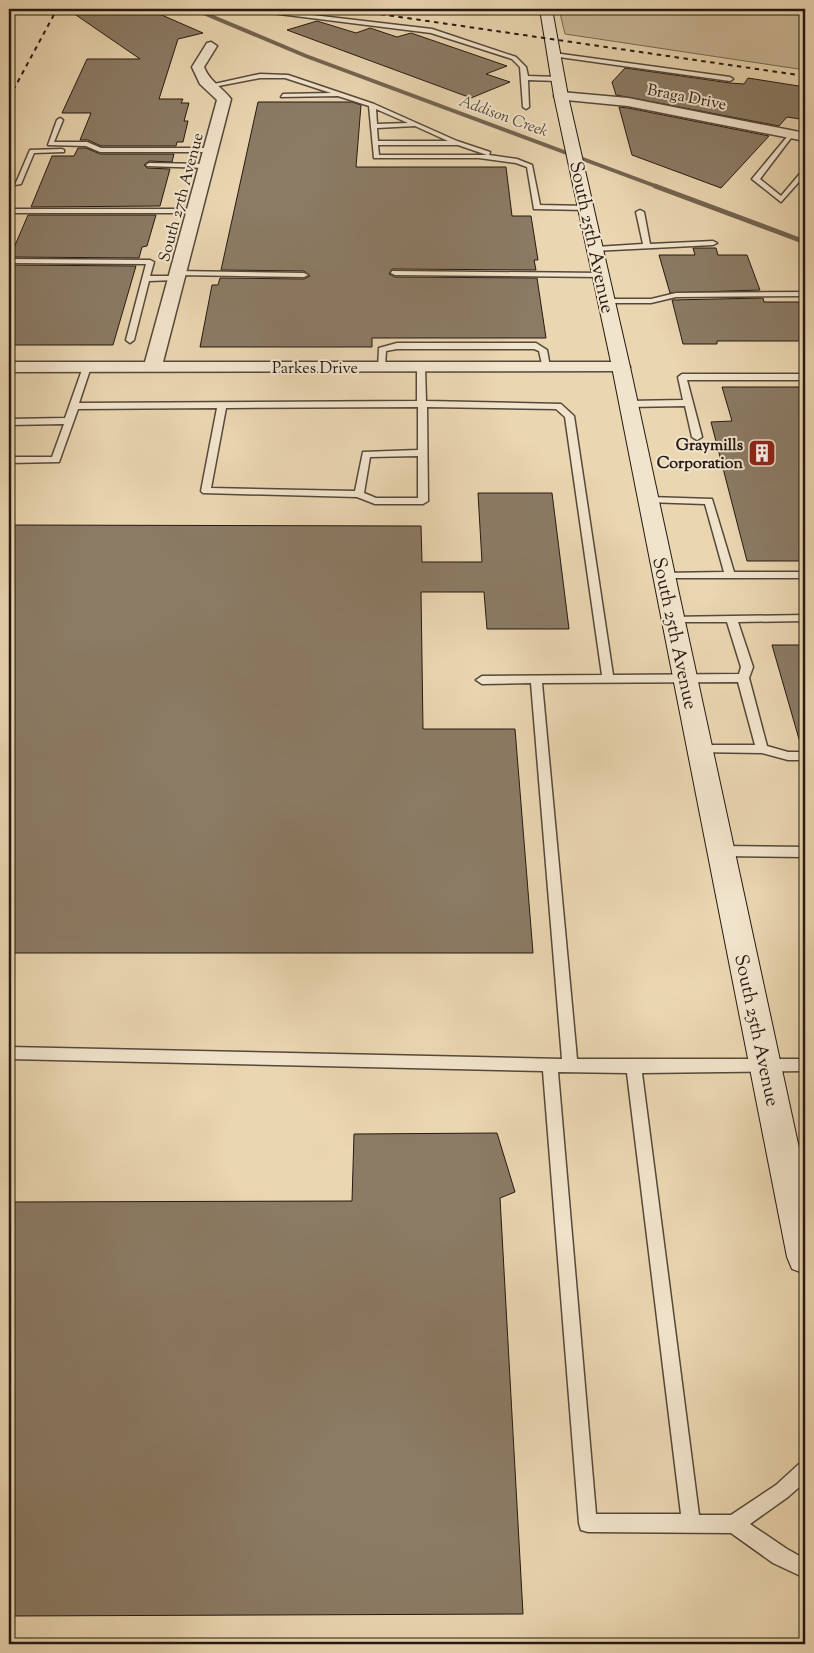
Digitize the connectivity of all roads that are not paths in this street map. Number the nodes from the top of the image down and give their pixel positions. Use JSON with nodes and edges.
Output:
{"nodes":[{"id":1,"x":546,"y":9,"type":"edge"},
{"id":2,"x":263,"y":10,"type":"edge"},
{"id":3,"x":211,"y":46,"type":"dead end"},
{"id":4,"x":554,"y":55,"type":"junction"},
{"id":5,"x":525,"y":78,"type":"junction"},
{"id":6,"x":558,"y":79,"type":"junction"},
{"id":7,"x":730,"y":79,"type":"dead end"},
{"id":8,"x":208,"y":86,"type":"junction"},
{"id":9,"x":345,"y":95,"type":"junction"},
{"id":10,"x":282,"y":96,"type":"dead end"},
{"id":11,"x":561,"y":96,"type":"junction"},
{"id":12,"x":372,"y":105,"type":"junction"},
{"id":13,"x":526,"y":107,"type":"dead end"},
{"id":14,"x":60,"y":120,"type":"dead end"},
{"id":15,"x":418,"y":125,"type":"junction"},
{"id":16,"x":373,"y":126,"type":"junction"},
{"id":17,"x":792,"y":134,"type":"junction"},
{"id":18,"x":805,"y":138,"type":"edge"},
{"id":19,"x":375,"y":143,"type":"junction"},
{"id":20,"x":459,"y":143,"type":"junction"},
{"id":21,"x":100,"y":150,"type":"junction"},
{"id":22,"x":210,"y":150,"type":"junction"},
{"id":23,"x":501,"y":156,"type":"junction"},
{"id":24,"x":149,"y":165,"type":"dead end"},
{"id":25,"x":206,"y":166,"type":"junction"},
{"id":26,"x":805,"y":171,"type":"edge"},
{"id":27,"x":17,"y":184,"type":"dead end"},
{"id":28,"x":587,"y":208,"type":"junction"},
{"id":29,"x":9,"y":210,"type":"edge"},
{"id":30,"x":194,"y":211,"type":"junction"},
{"id":31,"x":640,"y":212,"type":"dead end"},
{"id":32,"x":713,"y":243,"type":"dead end"},
{"id":33,"x":647,"y":246,"type":"junction"},
{"id":34,"x":596,"y":249,"type":"junction"},
{"id":35,"x":9,"y":261,"type":"edge"},
{"id":36,"x":395,"y":273,"type":"dead end"},
{"id":37,"x":304,"y":275,"type":"dead end"},
{"id":38,"x":601,"y":275,"type":"junction"},
{"id":39,"x":177,"y":276,"type":"junction"},
{"id":40,"x":146,"y":279,"type":"junction"},
{"id":41,"x":805,"y":294,"type":"edge"},
{"id":42,"x":607,"y":301,"type":"junction"},
{"id":43,"x":130,"y":340,"type":"dead end"},
{"id":44,"x":621,"y":366,"type":"junction"},
{"id":45,"x":9,"y":367,"type":"edge"},
{"id":46,"x":87,"y":367,"type":"junction"},
{"id":47,"x":153,"y":367,"type":"junction"},
{"id":48,"x":381,"y":367,"type":"junction"},
{"id":49,"x":421,"y":367,"type":"junction"},
{"id":50,"x":546,"y":367,"type":"junction"},
{"id":51,"x":805,"y":376,"type":"edge"},
{"id":52,"x":688,"y":403,"type":"junction"},
{"id":53,"x":422,"y":404,"type":"junction"},
{"id":54,"x":629,"y":404,"type":"junction"},
{"id":55,"x":222,"y":405,"type":"junction"},
{"id":56,"x":74,"y":406,"type":"junction"},
{"id":57,"x":69,"y":421,"type":"junction"},
{"id":58,"x":9,"y":422,"type":"edge"},
{"id":59,"x":697,"y":437,"type":"dead end"},
{"id":60,"x":423,"y":453,"type":"junction"},
{"id":61,"x":9,"y":460,"type":"edge"},
{"id":62,"x":359,"y":494,"type":"junction"},
{"id":63,"x":649,"y":500,"type":"junction"},
{"id":64,"x":730,"y":575,"type":"junction"},
{"id":65,"x":805,"y":575,"type":"edge"},
{"id":66,"x":664,"y":576,"type":"junction"},
{"id":67,"x":731,"y":618,"type":"junction"},
{"id":68,"x":805,"y":618,"type":"edge"},
{"id":69,"x":673,"y":619,"type":"junction"},
{"id":70,"x":743,"y":678,"type":"junction"},
{"id":71,"x":536,"y":679,"type":"junction"},
{"id":72,"x":608,"y":679,"type":"junction"},
{"id":73,"x":686,"y":679,"type":"junction"},
{"id":74,"x":482,"y":680,"type":"dead end"},
{"id":75,"x":762,"y":749,"type":"junction"},
{"id":76,"x":700,"y":750,"type":"junction"},
{"id":77,"x":805,"y":756,"type":"edge"},
{"id":78,"x":721,"y":851,"type":"junction"},
{"id":79,"x":805,"y":852,"type":"edge"},
{"id":80,"x":9,"y":1054,"type":"edge"},
{"id":81,"x":550,"y":1065,"type":"junction"},
{"id":82,"x":570,"y":1065,"type":"junction"},
{"id":83,"x":805,"y":1065,"type":"edge"},
{"id":84,"x":765,"y":1066,"type":"junction"},
{"id":85,"x":634,"y":1067,"type":"junction"},
{"id":86,"x":803,"y":1240,"type":"edge"},
{"id":87,"x":805,"y":1470,"type":"edge"},
{"id":88,"x":691,"y":1524,"type":"junction"},
{"id":89,"x":734,"y":1524,"type":"junction"},
{"id":90,"x":805,"y":1570,"type":"edge"}],
"edges":[{"from":1,"to":4,"type":"main road","name":"South 25th Avenue"},
{"from":2,"to":5,"type":"lane"},
{"from":3,"to":8,"type":"street","name":"South 27th Avenue"},
{"from":4,"to":6,"type":"main road","name":"South 25th Avenue"},
{"from":4,"to":7,"type":"lane"},
{"from":5,"to":6,"type":"lane"},
{"from":5,"to":13,"type":"lane"},
{"from":6,"to":11,"type":"main road","name":"South 25th Avenue"},
{"from":8,"to":9,"type":"lane"},
{"from":8,"to":22,"type":"street","name":"South 27th Avenue"},
{"from":9,"to":10,"type":"lane"},
{"from":9,"to":12,"type":"lane"},
{"from":11,"to":17,"type":"street","name":"Braga Drive"},
{"from":11,"to":28,"type":"main road","name":"South 25th Avenue"},
{"from":12,"to":15,"type":"lane"},
{"from":12,"to":16,"type":"lane"},
{"from":14,"to":21,"type":"lane"},
{"from":15,"to":16,"type":"lane"},
{"from":15,"to":20,"type":"lane"},
{"from":16,"to":19,"type":"lane"},
{"from":17,"to":18,"type":"street","name":"Braga Drive"},
{"from":17,"to":26,"type":"lane"},
{"from":19,"to":20,"type":"lane"},
{"from":19,"to":23,"type":"lane"},
{"from":20,"to":23,"type":"lane"},
{"from":21,"to":22,"type":"lane"},
{"from":21,"to":27,"type":"lane"},
{"from":22,"to":25,"type":"street","name":"South 27th Avenue"},
{"from":23,"to":28,"type":"lane"},
{"from":24,"to":25,"type":"lane"},
{"from":25,"to":30,"type":"street","name":"South 27th Avenue"},
{"from":28,"to":34,"type":"main road","name":"South 25th Avenue"},
{"from":29,"to":30,"type":"lane"},
{"from":30,"to":39,"type":"street","name":"South 27th Avenue"},
{"from":31,"to":33,"type":"lane"},
{"from":32,"to":33,"type":"lane"},
{"from":33,"to":34,"type":"lane"},
{"from":34,"to":38,"type":"main road","name":"South 25th Avenue"},
{"from":35,"to":40,"type":"lane"},
{"from":36,"to":38,"type":"lane"},
{"from":37,"to":39,"type":"lane"},
{"from":38,"to":42,"type":"main road","name":"South 25th Avenue"},
{"from":39,"to":40,"type":"lane"},
{"from":39,"to":47,"type":"street","name":"South 27th Avenue"},
{"from":40,"to":43,"type":"lane"},
{"from":41,"to":42,"type":"lane"},
{"from":42,"to":44,"type":"main road","name":"South 25th Avenue"},
{"from":44,"to":50,"type":"street","name":"Parkes Drive"},
{"from":44,"to":54,"type":"main road","name":"South 25th Avenue"},
{"from":45,"to":46,"type":"street","name":"Parkes Drive"},
{"from":46,"to":47,"type":"street","name":"Parkes Drive"},
{"from":46,"to":56,"type":"lane"},
{"from":47,"to":48,"type":"street","name":"Parkes Drive"},
{"from":48,"to":49,"type":"street","name":"Parkes Drive"},
{"from":48,"to":50,"type":"lane"},
{"from":49,"to":50,"type":"street","name":"Parkes Drive"},
{"from":49,"to":53,"type":"lane"},
{"from":51,"to":52,"type":"lane"},
{"from":52,"to":54,"type":"lane"},
{"from":52,"to":59,"type":"lane"},
{"from":53,"to":55,"type":"lane"},
{"from":53,"to":60,"type":"lane"},
{"from":53,"to":72,"type":"lane"},
{"from":54,"to":63,"type":"main road","name":"South 25th Avenue"},
{"from":55,"to":56,"type":"lane"},
{"from":55,"to":62,"type":"lane"},
{"from":56,"to":57,"type":"lane"},
{"from":57,"to":58,"type":"lane"},
{"from":57,"to":61,"type":"lane"},
{"from":60,"to":62,"type":"lane"},
{"from":60,"to":62,"type":"lane"},
{"from":63,"to":64,"type":"lane"},
{"from":63,"to":66,"type":"main road","name":"South 25th Avenue"},
{"from":64,"to":65,"type":"lane"},
{"from":64,"to":66,"type":"lane"},
{"from":66,"to":69,"type":"main road","name":"South 25th Avenue"},
{"from":67,"to":68,"type":"lane"},
{"from":67,"to":69,"type":"lane"},
{"from":67,"to":70,"type":"lane"},
{"from":69,"to":73,"type":"main road","name":"South 25th Avenue"},
{"from":70,"to":73,"type":"lane"},
{"from":70,"to":75,"type":"lane"},
{"from":71,"to":72,"type":"lane"},
{"from":71,"to":74,"type":"lane"},
{"from":71,"to":82,"type":"lane"},
{"from":72,"to":73,"type":"lane"},
{"from":73,"to":76,"type":"main road","name":"South 25th Avenue"},
{"from":75,"to":76,"type":"lane"},
{"from":75,"to":77,"type":"lane"},
{"from":76,"to":78,"type":"main road","name":"South 25th Avenue"},
{"from":78,"to":79,"type":"lane"},
{"from":78,"to":84,"type":"main road","name":"South 25th Avenue"},
{"from":80,"to":81,"type":"lane"},
{"from":81,"to":82,"type":"lane"},
{"from":81,"to":88,"type":"lane"},
{"from":82,"to":85,"type":"lane"},
{"from":83,"to":84,"type":"lane"},
{"from":84,"to":85,"type":"lane"},
{"from":84,"to":86,"type":"main road","name":"South 25th Avenue"},
{"from":85,"to":88,"type":"lane"},
{"from":87,"to":89,"type":"lane"},
{"from":88,"to":89,"type":"lane"},
{"from":89,"to":90,"type":"lane"}]}
